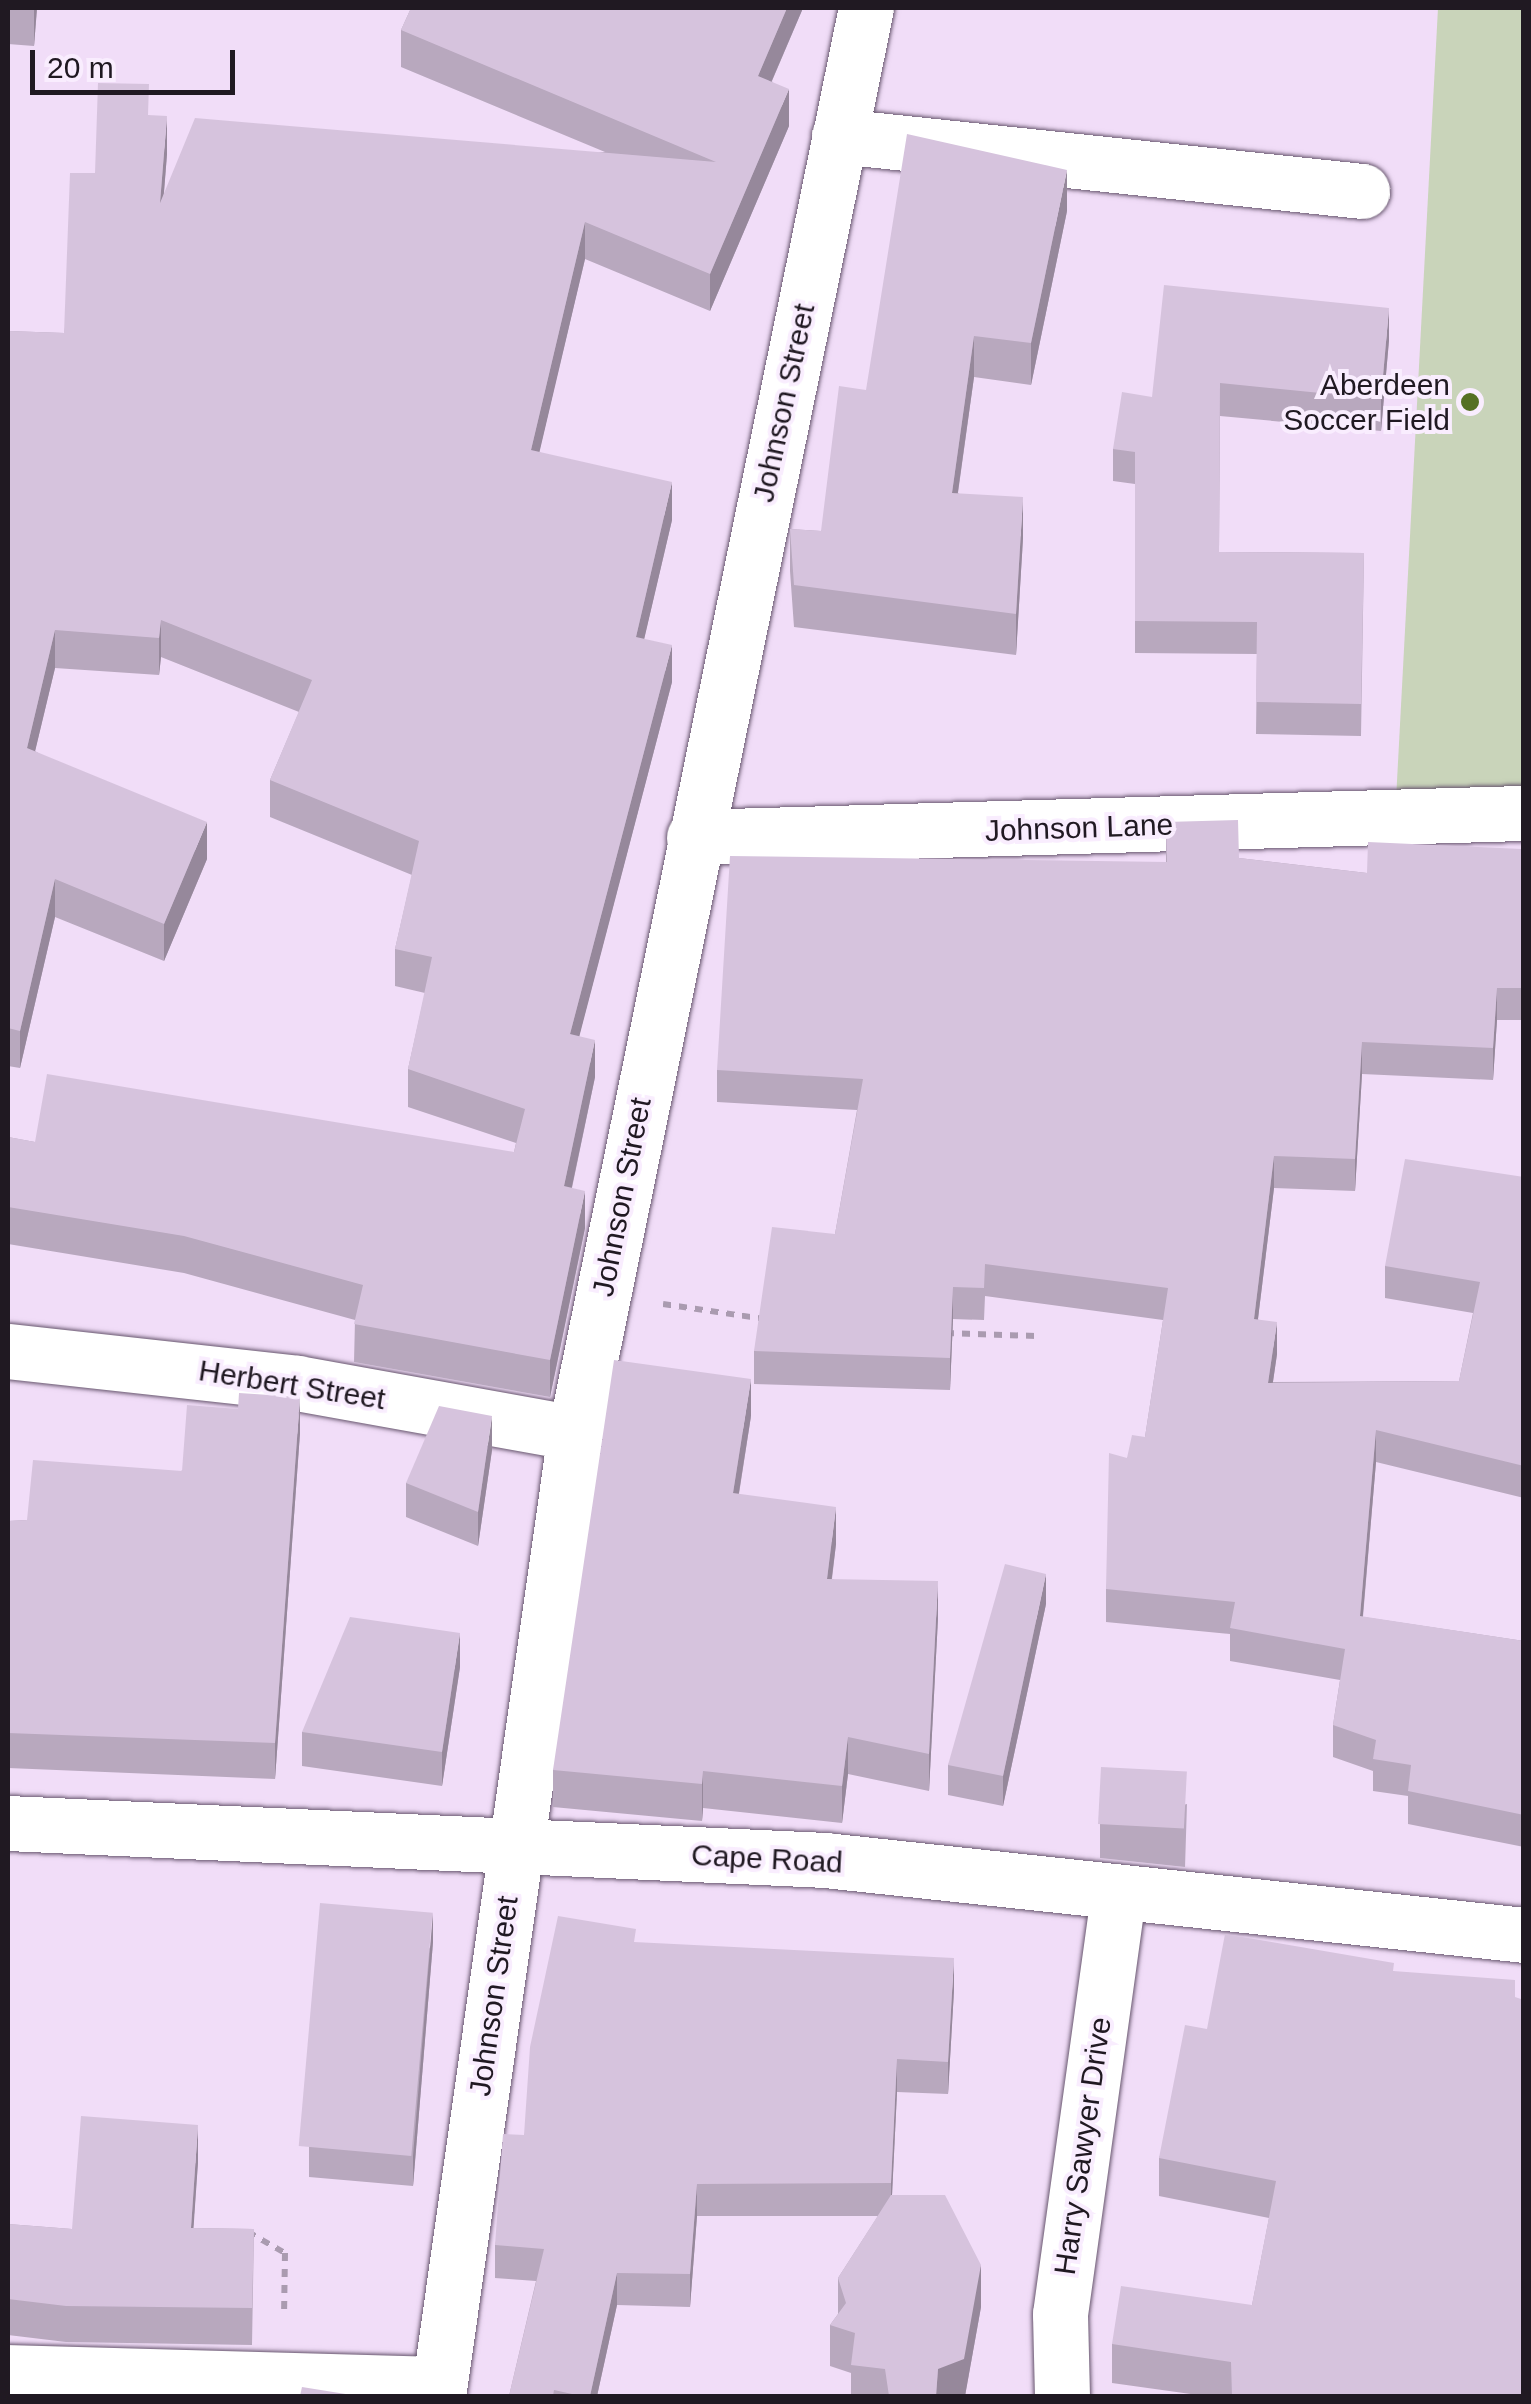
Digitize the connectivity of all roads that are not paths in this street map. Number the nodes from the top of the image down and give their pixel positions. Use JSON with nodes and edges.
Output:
{"nodes":[{"id":1,"x":866,"y":8,"type":"edge"},
{"id":2,"x":840,"y":136,"type":"junction"},
{"id":3,"x":1362,"y":191,"type":"dead end"},
{"id":4,"x":1524,"y":813,"type":"edge"},
{"id":5,"x":694,"y":838,"type":"junction"},
{"id":6,"x":8,"y":1352,"type":"edge"},
{"id":7,"x":575,"y":1434,"type":"junction"},
{"id":8,"x":8,"y":1824,"type":"edge"},
{"id":9,"x":515,"y":1848,"type":"junction"},
{"id":10,"x":1118,"y":1896,"type":"junction"},
{"id":11,"x":1524,"y":1936,"type":"edge"},
{"id":12,"x":8,"y":2372,"type":"edge"},
{"id":13,"x":438,"y":2390,"type":"edge"},
{"id":14,"x":1062,"y":2396,"type":"edge"}],
"edges":[{"from":1,"to":2,"type":"street","name":"Johnson Street"},
{"from":2,"to":3,"type":"street"},
{"from":2,"to":5,"type":"street","name":"Johnson Street"},
{"from":4,"to":5,"type":"street","name":"Johnson Lane"},
{"from":5,"to":7,"type":"street","name":"Johnson Street"},
{"from":6,"to":7,"type":"street","name":"Herbert Street"},
{"from":7,"to":9,"type":"street","name":"Johnson Street"},
{"from":8,"to":9,"type":"street","name":"Cape Road"},
{"from":9,"to":10,"type":"street","name":"Cape Road"},
{"from":9,"to":13,"type":"street","name":"Johnson Street"},
{"from":10,"to":11,"type":"street","name":"Cape Road"},
{"from":10,"to":14,"type":"street","name":"Harry Sawyer Drive"},
{"from":12,"to":13,"type":"street"}]}
